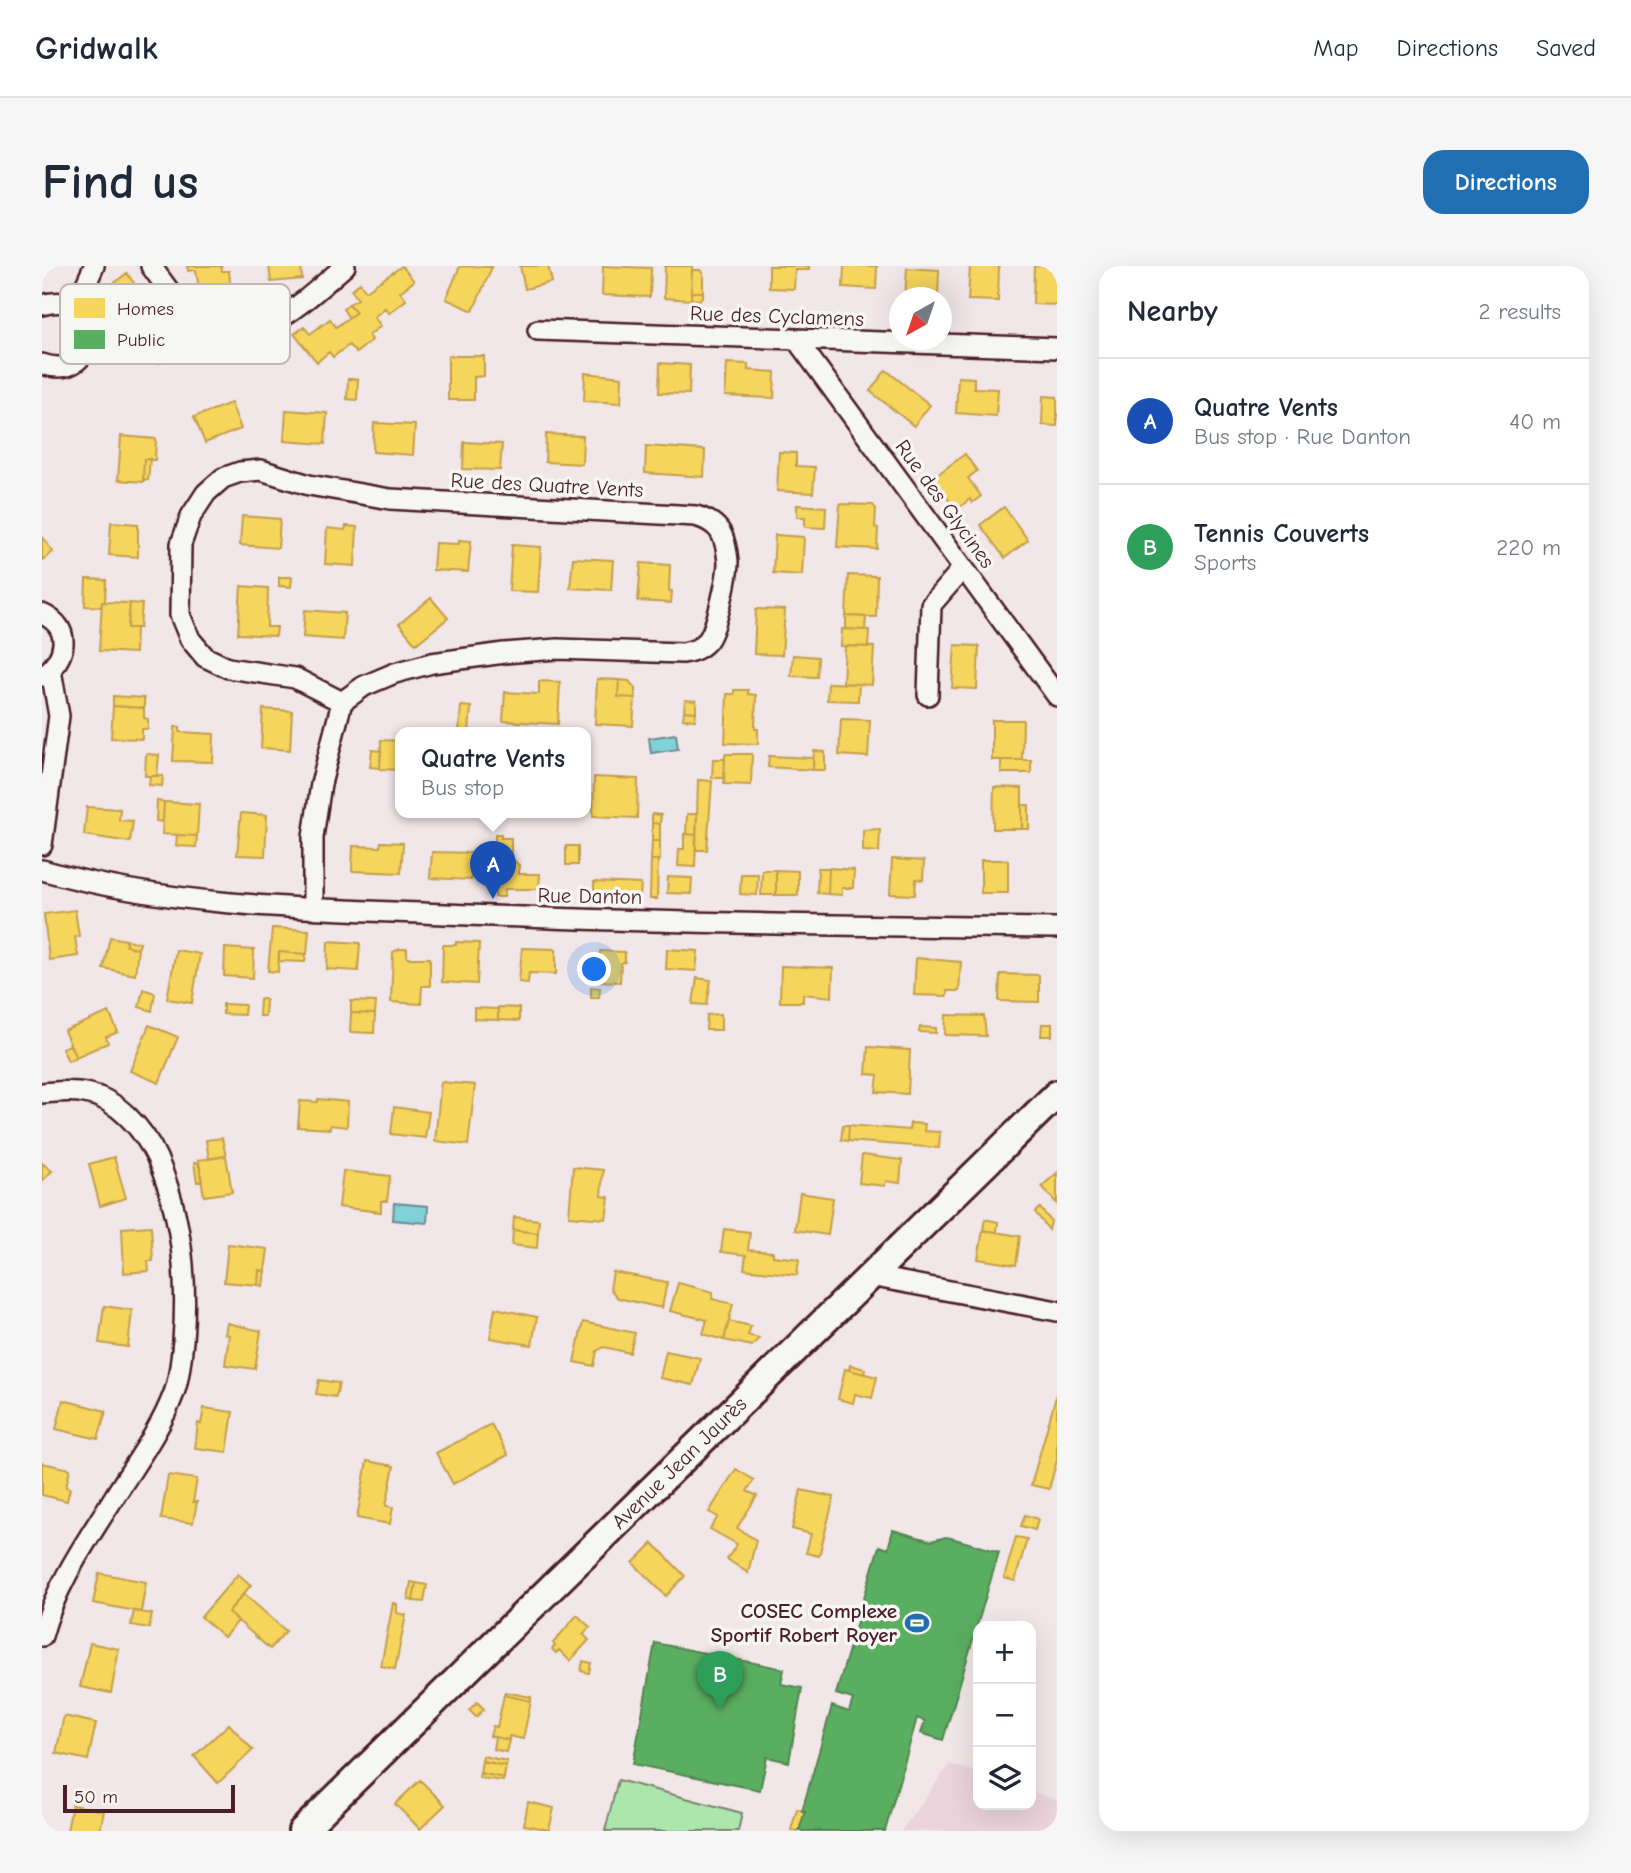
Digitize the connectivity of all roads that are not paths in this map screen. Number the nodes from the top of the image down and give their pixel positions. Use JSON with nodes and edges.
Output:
{"nodes":[{"id":1,"x":94,"y":266,"type":"edge"},
{"id":2,"x":151,"y":266,"type":"edge"},
{"id":3,"x":345,"y":266,"type":"edge"},
{"id":4,"x":86,"y":284,"type":"edge"},
{"id":5,"x":165,"y":284,"type":"edge"},
{"id":6,"x":60,"y":303,"type":"edge"},
{"id":7,"x":42,"y":305,"type":"edge"},
{"id":8,"x":290,"y":309,"type":"edge"},
{"id":9,"x":538,"y":330,"type":"dead end"},
{"id":10,"x":796,"y":339,"type":"junction"},
{"id":11,"x":1057,"y":348,"type":"edge"},
{"id":12,"x":42,"y":364,"type":"edge"},
{"id":13,"x":72,"y":364,"type":"edge"},
{"id":14,"x":963,"y":568,"type":"junction"},
{"id":15,"x":42,"y":614,"type":"edge"},
{"id":16,"x":47,"y":673,"type":"edge"},
{"id":17,"x":929,"y":695,"type":"dead end"},
{"id":18,"x":1057,"y":696,"type":"edge"},
{"id":19,"x":342,"y":702,"type":"junction"},
{"id":20,"x":42,"y":845,"type":"edge"},
{"id":21,"x":42,"y":870,"type":"edge"},
{"id":22,"x":313,"y":908,"type":"junction"},
{"id":23,"x":1057,"y":928,"type":"edge"},
{"id":24,"x":42,"y":1093,"type":"edge"},
{"id":25,"x":1057,"y":1094,"type":"edge"},
{"id":26,"x":870,"y":1276,"type":"junction"},
{"id":27,"x":1057,"y":1311,"type":"edge"},
{"id":28,"x":42,"y":1636,"type":"edge"},
{"id":29,"x":302,"y":1831,"type":"edge"}],
"edges":[{"from":1,"to":4,"type":"street"},
{"from":2,"to":5,"type":"street"},
{"from":3,"to":8,"type":"street"},
{"from":6,"to":7,"type":"street"},
{"from":9,"to":10,"type":"street","name":"Rue des Cyclamens"},
{"from":10,"to":11,"type":"street","name":"Rue des Cyclamens"},
{"from":10,"to":14,"type":"street","name":"Rue des Glycines"},
{"from":12,"to":13,"type":"street"},
{"from":14,"to":17,"type":"street"},
{"from":14,"to":18,"type":"street","name":"Rue des Glycines"},
{"from":15,"to":16,"type":"street"},
{"from":16,"to":20,"type":"street"},
{"from":19,"to":19,"type":"street","name":"Rue des Quatre Vents"},
{"from":19,"to":22,"type":"street"},
{"from":21,"to":22,"type":"street","name":"Rue Danton"},
{"from":22,"to":23,"type":"street","name":"Rue Danton"},
{"from":24,"to":28,"type":"street"},
{"from":25,"to":26,"type":"main road","name":"Avenue Jean Jaurès"},
{"from":26,"to":27,"type":"street"},
{"from":26,"to":29,"type":"main road","name":"Avenue Jean Jaurès"}]}
